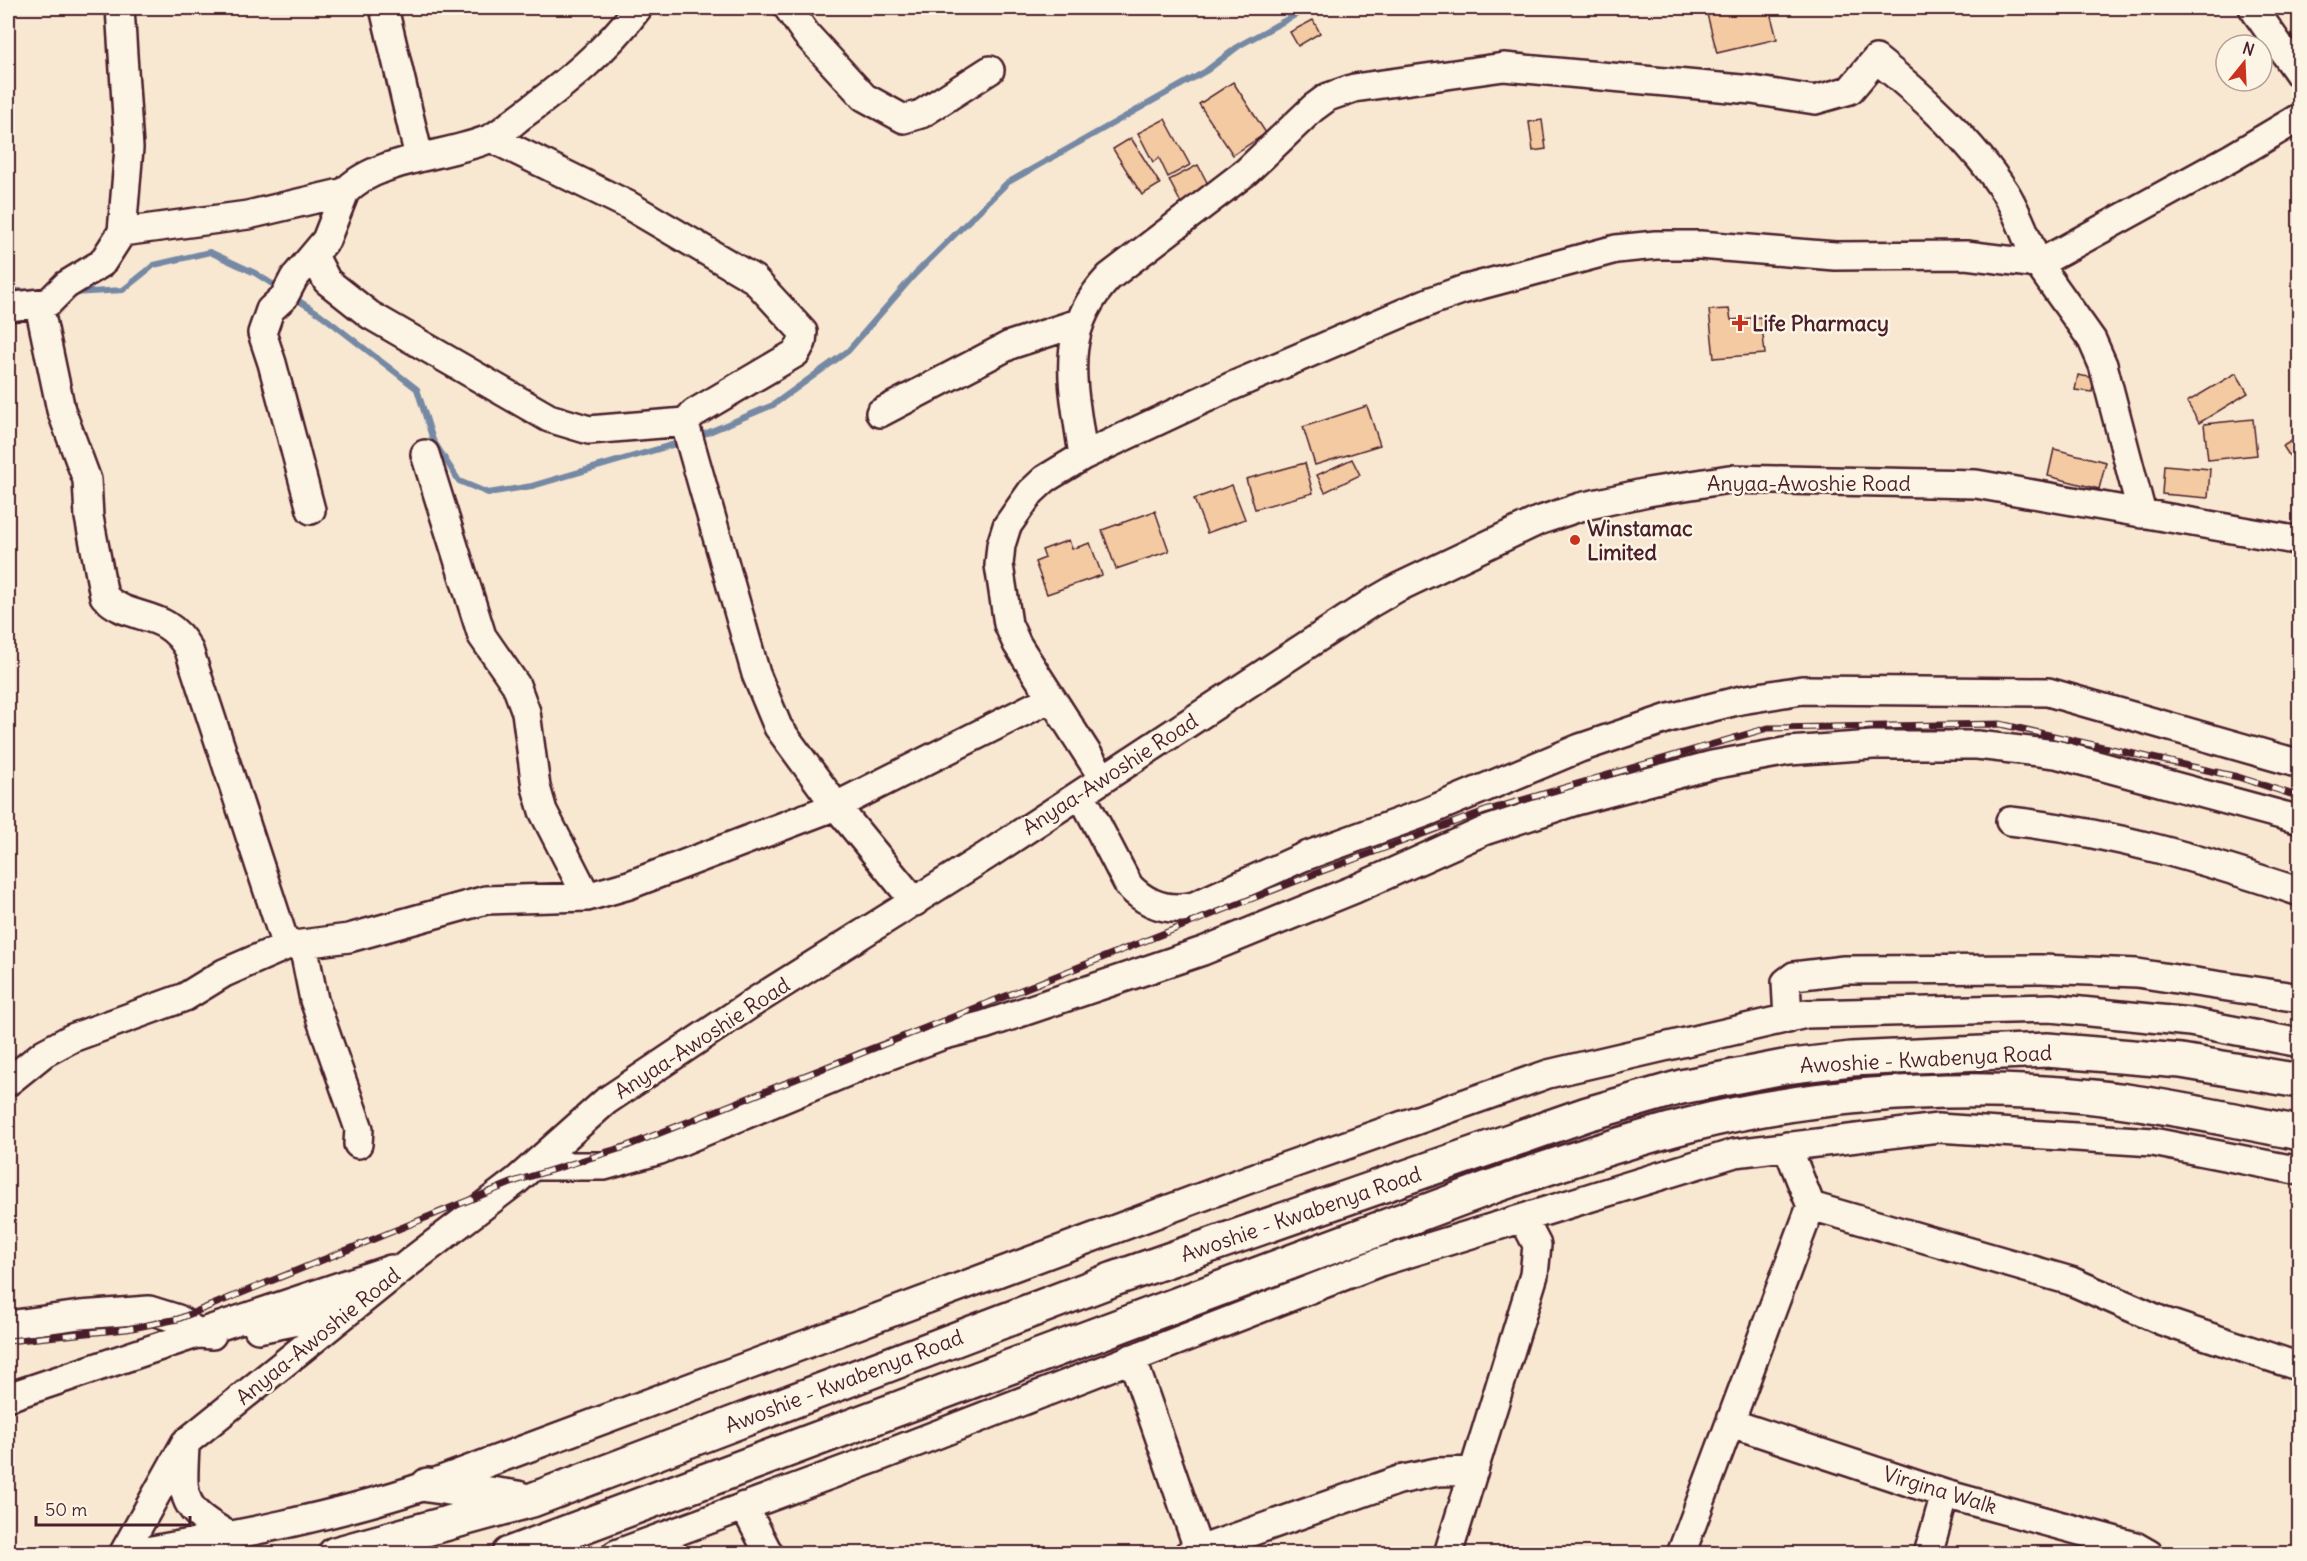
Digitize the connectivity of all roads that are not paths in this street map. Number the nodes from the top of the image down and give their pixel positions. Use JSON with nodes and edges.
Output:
{"nodes":[{"id":1,"x":120,"y":8,"type":"edge"},
{"id":2,"x":384,"y":8,"type":"edge"},
{"id":3,"x":638,"y":8,"type":"edge"},
{"id":4,"x":788,"y":8,"type":"edge"},
{"id":5,"x":2253,"y":8,"type":"edge"},
{"id":6,"x":990,"y":70,"type":"dead end"},
{"id":7,"x":2300,"y":75,"type":"edge"},
{"id":8,"x":2300,"y":117,"type":"edge"},
{"id":9,"x":491,"y":138,"type":"junction"},
{"id":10,"x":419,"y":157,"type":"junction"},
{"id":11,"x":345,"y":192,"type":"junction"},
{"id":12,"x":122,"y":232,"type":"junction"},
{"id":13,"x":314,"y":256,"type":"junction"},
{"id":14,"x":2038,"y":264,"type":"junction"},
{"id":15,"x":51,"y":297,"type":"junction"},
{"id":16,"x":8,"y":307,"type":"edge"},
{"id":17,"x":1078,"y":323,"type":"junction"},
{"id":18,"x":880,"y":413,"type":"dead end"},
{"id":19,"x":688,"y":434,"type":"junction"},
{"id":20,"x":425,"y":454,"type":"dead end"},
{"id":21,"x":1083,"y":456,"type":"junction"},
{"id":22,"x":311,"y":510,"type":"dead end"},
{"id":23,"x":2142,"y":514,"type":"junction"},
{"id":24,"x":2300,"y":541,"type":"edge"},
{"id":25,"x":1052,"y":698,"type":"junction"},
{"id":26,"x":2300,"y":765,"type":"edge"},
{"id":27,"x":1103,"y":778,"type":"junction"},
{"id":28,"x":1081,"y":794,"type":"junction"},
{"id":29,"x":836,"y":806,"type":"junction"},
{"id":30,"x":2300,"y":820,"type":"edge"},
{"id":31,"x":2010,"y":821,"type":"dead end"},
{"id":32,"x":2300,"y":892,"type":"edge"},
{"id":33,"x":587,"y":897,"type":"junction"},
{"id":34,"x":915,"y":902,"type":"junction"},
{"id":35,"x":294,"y":945,"type":"junction"},
{"id":36,"x":2300,"y":998,"type":"edge"},
{"id":37,"x":1788,"y":1019,"type":"junction"},
{"id":38,"x":2300,"y":1043,"type":"edge"},
{"id":39,"x":2300,"y":1081,"type":"edge"},
{"id":40,"x":8,"y":1082,"type":"edge"},
{"id":41,"x":2300,"y":1133,"type":"edge"},
{"id":42,"x":358,"y":1144,"type":"dead end"},
{"id":43,"x":1787,"y":1146,"type":"junction"},
{"id":44,"x":533,"y":1166,"type":"junction"},
{"id":45,"x":2300,"y":1171,"type":"edge"},
{"id":46,"x":1811,"y":1206,"type":"junction"},
{"id":47,"x":1523,"y":1218,"type":"junction"},
{"id":48,"x":410,"y":1262,"type":"junction"},
{"id":49,"x":1114,"y":1279,"type":"junction"},
{"id":50,"x":349,"y":1311,"type":"junction"},
{"id":51,"x":13,"y":1319,"type":"edge"},
{"id":52,"x":1124,"y":1324,"type":"junction"},
{"id":53,"x":199,"y":1334,"type":"junction"},
{"id":54,"x":1132,"y":1358,"type":"junction"},
{"id":55,"x":2300,"y":1367,"type":"edge"},
{"id":56,"x":8,"y":1397,"type":"edge"},
{"id":57,"x":1731,"y":1423,"type":"junction"},
{"id":58,"x":185,"y":1443,"type":"junction"},
{"id":59,"x":1474,"y":1471,"type":"junction"},
{"id":60,"x":428,"y":1485,"type":"junction"},
{"id":61,"x":1945,"y":1494,"type":"junction"},
{"id":62,"x":532,"y":1500,"type":"junction"},
{"id":63,"x":744,"y":1506,"type":"junction"},
{"id":64,"x":230,"y":1536,"type":"junction"},
{"id":65,"x":1196,"y":1552,"type":"edge"},
{"id":66,"x":123,"y":1554,"type":"edge"},
{"id":67,"x":130,"y":1554,"type":"edge"},
{"id":68,"x":335,"y":1554,"type":"edge"},
{"id":69,"x":509,"y":1554,"type":"edge"},
{"id":70,"x":616,"y":1554,"type":"edge"},
{"id":71,"x":769,"y":1554,"type":"edge"},
{"id":72,"x":1448,"y":1554,"type":"edge"},
{"id":73,"x":1681,"y":1554,"type":"edge"},
{"id":74,"x":1928,"y":1554,"type":"edge"},
{"id":75,"x":2149,"y":1554,"type":"edge"}],
"edges":[{"from":1,"to":12,"type":"street"},
{"from":2,"to":10,"type":"street"},
{"from":3,"to":9,"type":"street"},
{"from":4,"to":6,"type":"street"},
{"from":5,"to":7,"type":"street"},
{"from":8,"to":14,"type":"street"},
{"from":9,"to":10,"type":"street"},
{"from":9,"to":19,"type":"street"},
{"from":10,"to":11,"type":"street"},
{"from":11,"to":12,"type":"street"},
{"from":11,"to":13,"type":"street"},
{"from":12,"to":15,"type":"street"},
{"from":13,"to":19,"type":"street"},
{"from":13,"to":22,"type":"street"},
{"from":14,"to":17,"type":"street"},
{"from":14,"to":21,"type":"street"},
{"from":14,"to":23,"type":"street"},
{"from":15,"to":16,"type":"street"},
{"from":15,"to":35,"type":"street"},
{"from":17,"to":18,"type":"street"},
{"from":17,"to":21,"type":"street"},
{"from":19,"to":29,"type":"street"},
{"from":20,"to":33,"type":"street"},
{"from":21,"to":25,"type":"street"},
{"from":23,"to":24,"type":"street","name":"Anyaa-Awoshie Road"},
{"from":23,"to":27,"type":"street","name":"Anyaa-Awoshie Road"},
{"from":25,"to":27,"type":"street"},
{"from":25,"to":29,"type":"street"},
{"from":26,"to":28,"type":"street"},
{"from":27,"to":28,"type":"street","name":"Anyaa-Awoshie Road"},
{"from":28,"to":34,"type":"street","name":"Anyaa-Awoshie Road"},
{"from":29,"to":33,"type":"street"},
{"from":29,"to":34,"type":"street"},
{"from":30,"to":44,"type":"street"},
{"from":31,"to":32,"type":"street"},
{"from":33,"to":35,"type":"street"},
{"from":34,"to":44,"type":"street","name":"Anyaa-Awoshie Road"},
{"from":35,"to":40,"type":"street"},
{"from":35,"to":42,"type":"street"},
{"from":36,"to":37,"type":"street"},
{"from":37,"to":38,"type":"street"},
{"from":37,"to":60,"type":"street"},
{"from":39,"to":49,"type":"main road","name":"Awoshie - Kwabenya Road"},
{"from":41,"to":52,"type":"main road","name":"Awoshie - Kwabenya Road"},
{"from":43,"to":45,"type":"street"},
{"from":43,"to":46,"type":"street"},
{"from":43,"to":47,"type":"street"},
{"from":44,"to":48,"type":"street","name":"Anyaa-Awoshie Road"},
{"from":46,"to":55,"type":"street"},
{"from":46,"to":57,"type":"street"},
{"from":47,"to":54,"type":"street"},
{"from":47,"to":59,"type":"street"},
{"from":48,"to":50,"type":"street","name":"Anyaa-Awoshie Road"},
{"from":48,"to":53,"type":"street"},
{"from":49,"to":52,"type":"main road"},
{"from":49,"to":62,"type":"main road","name":"Awoshie - Kwabenya Road"},
{"from":50,"to":53,"type":"street"},
{"from":50,"to":58,"type":"street","name":"Anyaa-Awoshie Road"},
{"from":51,"to":53,"type":"street"},
{"from":52,"to":69,"type":"main road","name":"Awoshie - Kwabenya Road"},
{"from":53,"to":56,"type":"street"},
{"from":54,"to":63,"type":"street"},
{"from":54,"to":65,"type":"street"},
{"from":57,"to":61,"type":"street","name":"Virgina Walk"},
{"from":57,"to":73,"type":"street"},
{"from":58,"to":64,"type":"street"},
{"from":58,"to":66,"type":"street","name":"Anyaa-Awoshie Road"},
{"from":59,"to":65,"type":"street"},
{"from":59,"to":72,"type":"street"},
{"from":60,"to":62,"type":"main road"},
{"from":60,"to":64,"type":"street"},
{"from":61,"to":74,"type":"street"},
{"from":61,"to":75,"type":"street","name":"Virgina Walk"},
{"from":62,"to":68,"type":"main road","name":"Awoshie - Kwabenya Road"},
{"from":63,"to":70,"type":"street"},
{"from":63,"to":71,"type":"street"},
{"from":64,"to":67,"type":"street"}]}
